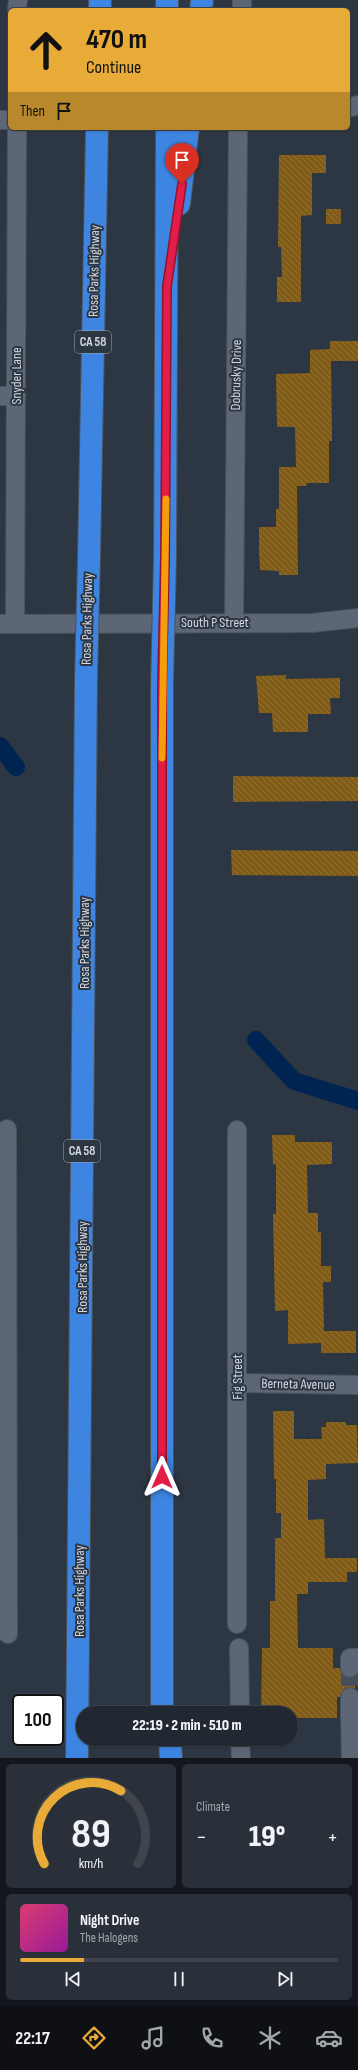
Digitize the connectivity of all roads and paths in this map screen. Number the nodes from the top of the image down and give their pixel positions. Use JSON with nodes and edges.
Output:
{"nodes":[{"id":1,"x":17,"y":130,"type":"edge"},
{"id":2,"x":97,"y":130,"type":"edge"},
{"id":3,"x":168,"y":130,"type":"edge"},
{"id":4,"x":188,"y":130,"type":"edge"},
{"id":5,"x":238,"y":130,"type":"edge"},
{"id":6,"x":167,"y":286,"type":"junction"},
{"id":7,"x":8,"y":396,"type":"edge"},
{"id":8,"x":358,"y":618,"type":"edge"},
{"id":9,"x":234,"y":622,"type":"junction"},
{"id":10,"x":8,"y":624,"type":"edge"},
{"id":11,"x":7,"y":1129,"type":"dead end"},
{"id":12,"x":237,"y":1130,"type":"dead end"},
{"id":13,"x":4,"y":1382,"type":"edge"},
{"id":14,"x":237,"y":1382,"type":"junction"},
{"id":15,"x":358,"y":1385,"type":"edge"},
{"id":16,"x":79,"y":1623,"type":"junction"},
{"id":17,"x":237,"y":1624,"type":"dead end"},
{"id":18,"x":8,"y":1634,"type":"dead end"},
{"id":19,"x":162,"y":1635,"type":"junction"},
{"id":20,"x":239,"y":1648,"type":"dead end"},
{"id":21,"x":162,"y":1706,"type":"edge"},
{"id":22,"x":167,"y":1706,"type":"edge"},
{"id":23,"x":240,"y":1706,"type":"edge"},
{"id":24,"x":353,"y":1708,"type":"tunnel mouth"},
{"id":25,"x":162,"y":1746,"type":"edge"},
{"id":26,"x":170,"y":1746,"type":"edge"},
{"id":27,"x":240,"y":1746,"type":"edge"},
{"id":28,"x":353,"y":1754,"type":"edge"},
{"id":29,"x":63,"y":1758,"type":"edge"},
{"id":30,"x":77,"y":1758,"type":"edge"},
{"id":31,"x":162,"y":1758,"type":"edge"},
{"id":32,"x":171,"y":1758,"type":"edge"},
{"id":33,"x":241,"y":1758,"type":"edge"}],
"edges":[{"from":1,"to":7,"type":"street","name":"Snyder Lane"},
{"from":2,"to":16,"type":"highway","name":"Rosa Parks Highway","number":"CA 58","bridge":true},
{"from":3,"to":6,"type":"highway"},
{"from":4,"to":6,"type":"highway"},
{"from":5,"to":9,"type":"street","name":"Dobrusky Drive"},
{"from":6,"to":19,"type":"highway","bridge":true},
{"from":7,"to":10,"type":"street","name":"Snyder Lane"},
{"from":8,"to":9,"type":"street","name":"South P Street"},
{"from":9,"to":10,"type":"street","name":"South P Street"},
{"from":11,"to":13,"type":"street"},
{"from":12,"to":14,"type":"street","name":"Fig Street"},
{"from":13,"to":18,"type":"street"},
{"from":14,"to":15,"type":"street","name":"Berneta Avenue"},
{"from":14,"to":17,"type":"street","name":"Fig Street"},
{"from":16,"to":29,"type":"highway"},
{"from":16,"to":30,"type":"highway","name":"Rosa Parks Highway","number":"CA 58"},
{"from":19,"to":21,"type":"highway"},
{"from":19,"to":22,"type":"highway"},
{"from":20,"to":23,"type":"street"},
{"from":24,"to":28,"type":"street"},
{"from":25,"to":31,"type":"highway"},
{"from":26,"to":32,"type":"highway"},
{"from":27,"to":33,"type":"street"}]}
